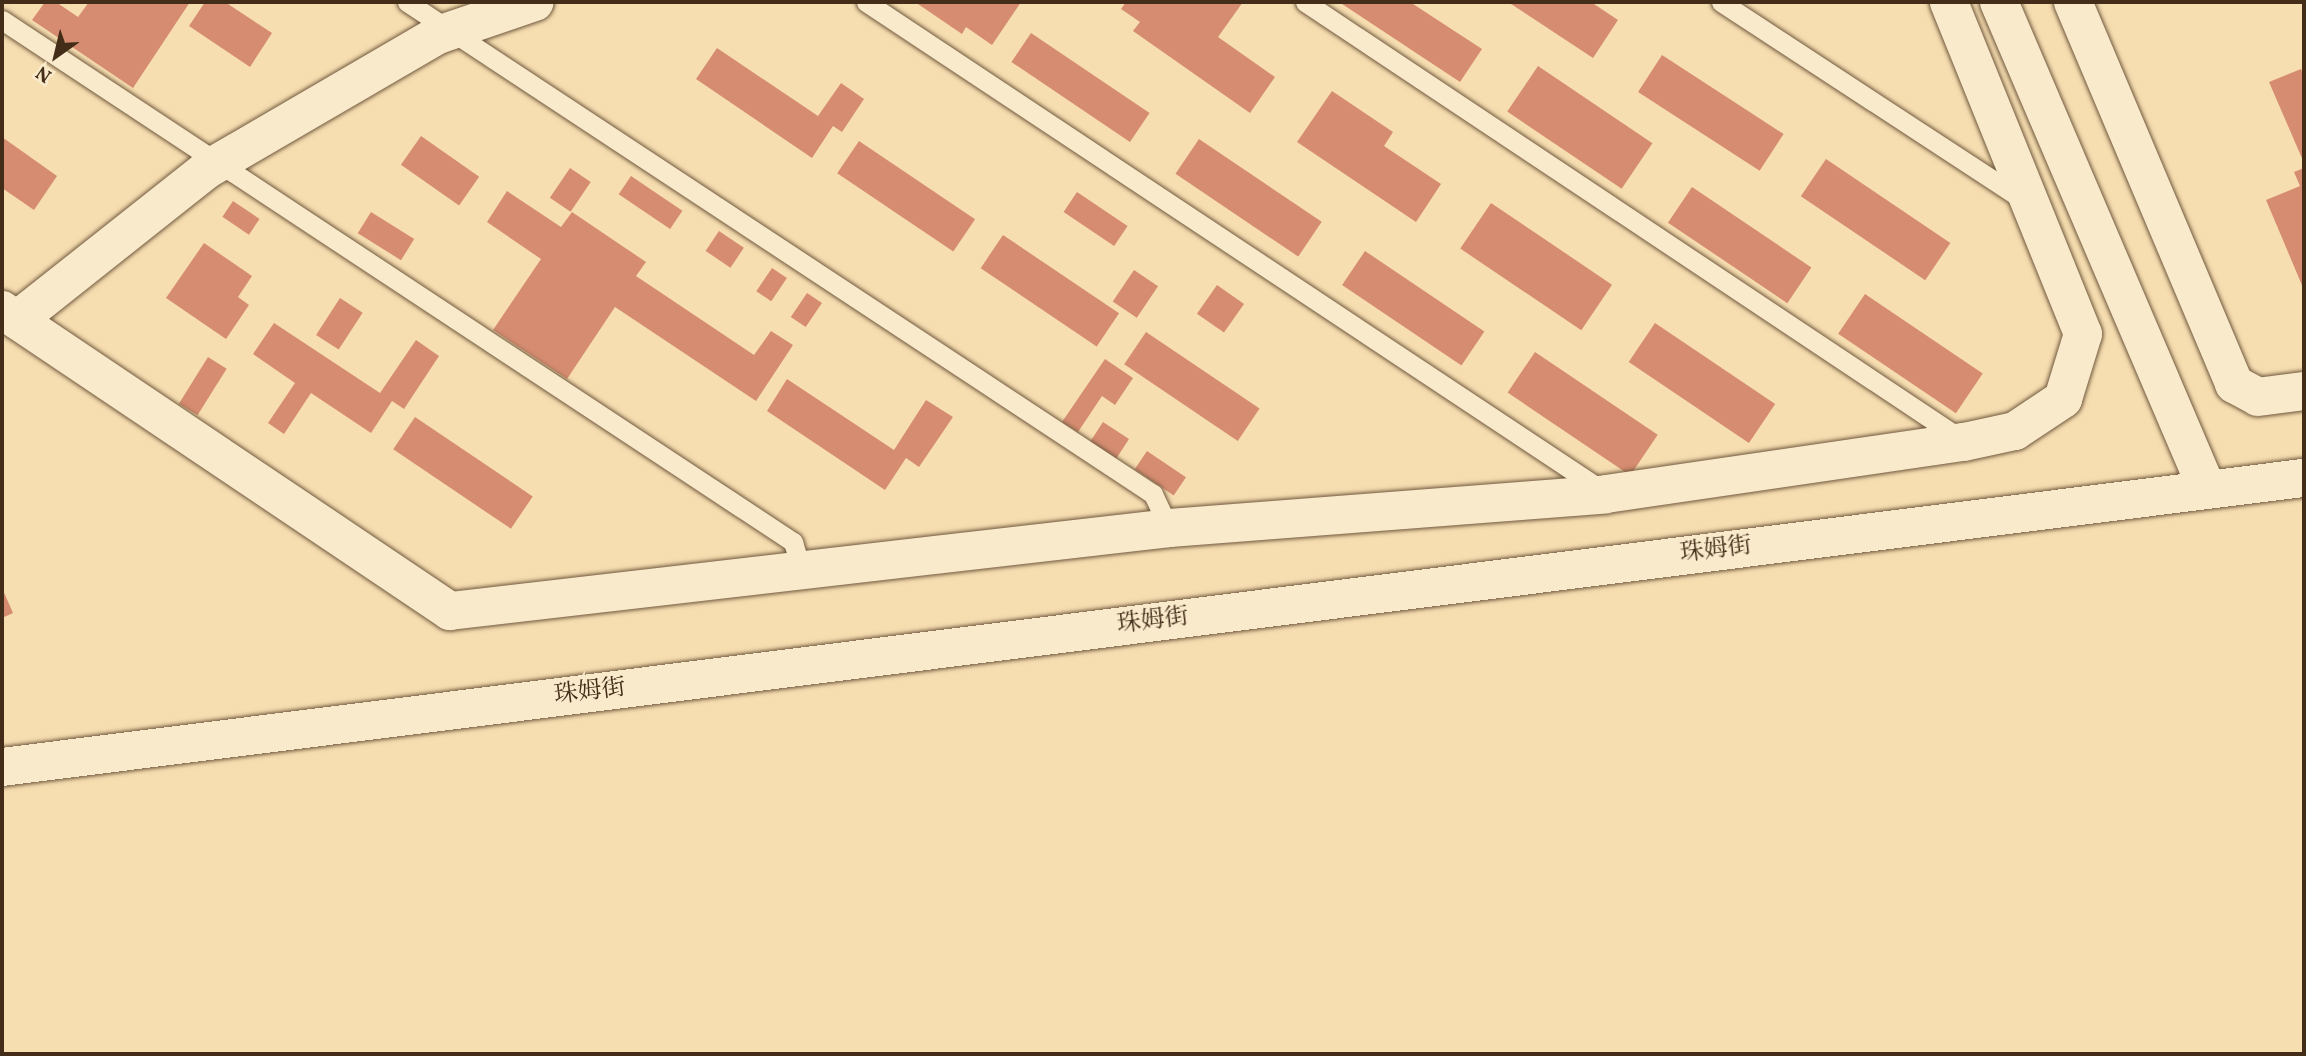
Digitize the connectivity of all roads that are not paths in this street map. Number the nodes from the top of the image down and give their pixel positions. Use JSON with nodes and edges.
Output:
{"nodes":[{"id":1,"x":407,"y":2,"type":"edge"},
{"id":2,"x":535,"y":2,"type":"edge"},
{"id":3,"x":866,"y":2,"type":"edge"},
{"id":4,"x":1305,"y":2,"type":"edge"},
{"id":5,"x":1721,"y":2,"type":"edge"},
{"id":6,"x":1948,"y":2,"type":"edge"},
{"id":7,"x":1999,"y":2,"type":"edge"},
{"id":8,"x":2073,"y":2,"type":"edge"},
{"id":9,"x":2,"y":20,"type":"edge"},
{"id":10,"x":450,"y":31,"type":"junction"},
{"id":11,"x":215,"y":164,"type":"junction"},
{"id":12,"x":2032,"y":205,"type":"junction"},
{"id":13,"x":9,"y":315,"type":"edge"},
{"id":14,"x":2304,"y":391,"type":"edge"},
{"id":15,"x":1964,"y":442,"type":"junction"},
{"id":16,"x":2304,"y":478,"type":"edge"},
{"id":17,"x":2207,"y":489,"type":"junction"},
{"id":18,"x":1606,"y":494,"type":"junction"},
{"id":19,"x":1169,"y":528,"type":"junction"},
{"id":20,"x":802,"y":571,"type":"junction"},
{"id":21,"x":2,"y":767,"type":"edge"}],
"edges":[{"from":1,"to":10,"type":"lane"},
{"from":2,"to":10,"type":"street"},
{"from":3,"to":18,"type":"lane"},
{"from":4,"to":15,"type":"lane"},
{"from":5,"to":12,"type":"lane"},
{"from":6,"to":12,"type":"street"},
{"from":7,"to":17,"type":"street"},
{"from":8,"to":14,"type":"street"},
{"from":9,"to":11,"type":"lane"},
{"from":10,"to":11,"type":"street"},
{"from":10,"to":19,"type":"lane"},
{"from":11,"to":13,"type":"street"},
{"from":11,"to":20,"type":"lane"},
{"from":12,"to":15,"type":"street"},
{"from":13,"to":20,"type":"street"},
{"from":15,"to":18,"type":"street"},
{"from":16,"to":17,"type":"street","name":"珠姆街"},
{"from":17,"to":21,"type":"street","name":"珠姆街"},
{"from":18,"to":19,"type":"street"},
{"from":19,"to":20,"type":"street"}]}
